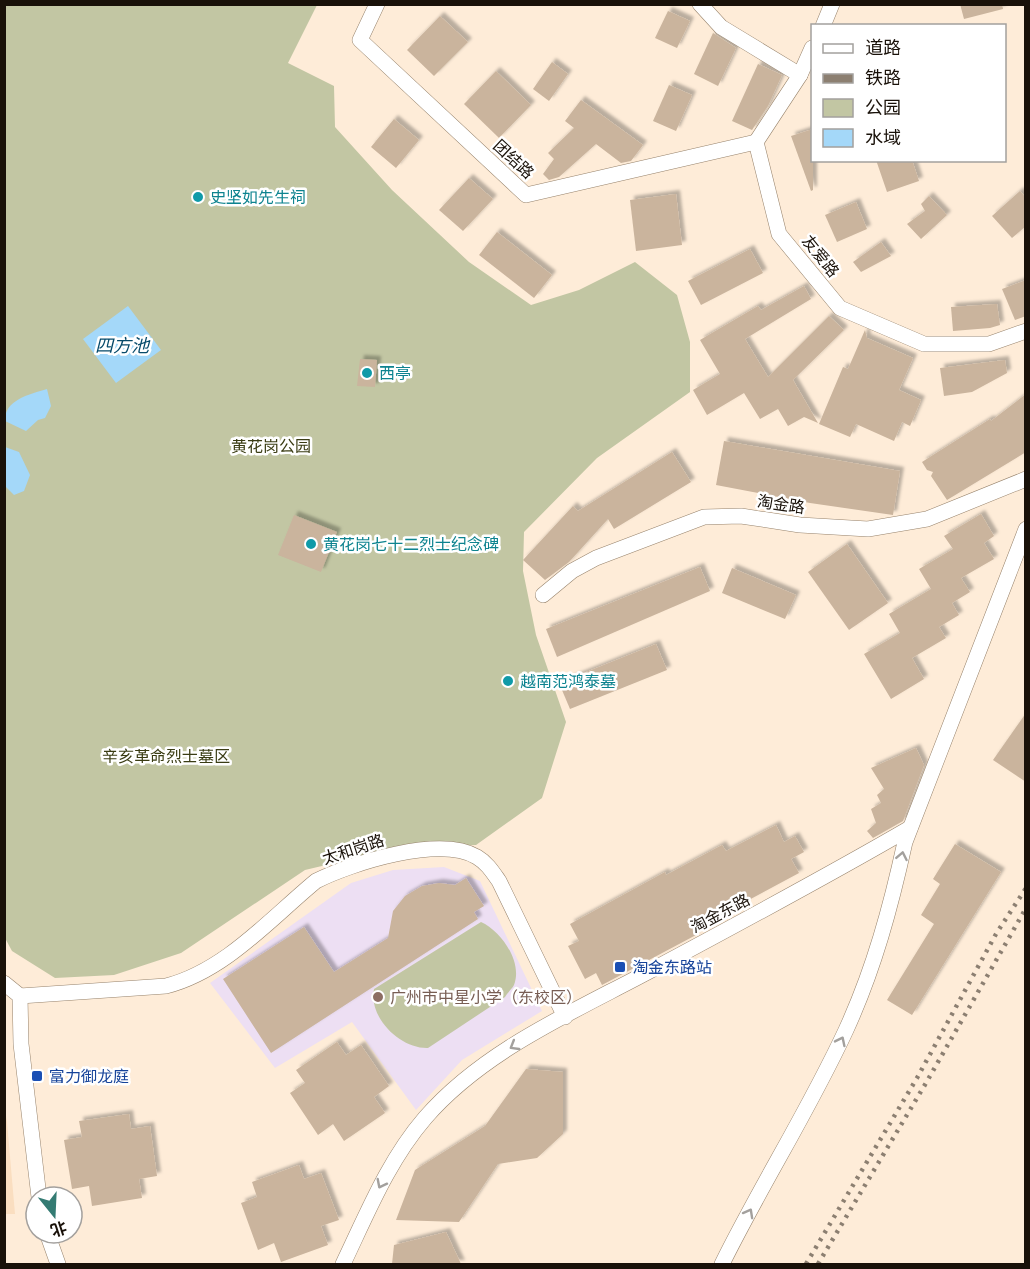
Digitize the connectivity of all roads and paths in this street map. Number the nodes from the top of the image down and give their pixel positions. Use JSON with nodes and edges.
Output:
{"nodes":[{"id":1,"x":377,"y":4,"type":"edge"},
{"id":2,"x":700,"y":4,"type":"edge"},
{"id":3,"x":832,"y":4,"type":"edge"},
{"id":4,"x":824,"y":24,"type":"edge"},
{"id":5,"x":811,"y":52,"type":"edge"},
{"id":6,"x":800,"y":75,"type":"junction"},
{"id":7,"x":756,"y":142,"type":"junction"},
{"id":8,"x":1026,"y":331,"type":"edge"},
{"id":9,"x":1026,"y":479,"type":"edge"},
{"id":10,"x":1026,"y":529,"type":"edge"},
{"id":11,"x":543,"y":595,"type":"dead end"},
{"id":12,"x":910,"y":828,"type":"junction"},
{"id":13,"x":4,"y":983,"type":"edge"},
{"id":14,"x":20,"y":996,"type":"junction"},
{"id":15,"x":565,"y":1017,"type":"junction"},
{"id":16,"x":38,"y":1185,"type":"edge"},
{"id":17,"x":51,"y":1245,"type":"edge"},
{"id":18,"x":58,"y":1264,"type":"edge"},
{"id":19,"x":343,"y":1264,"type":"edge"},
{"id":20,"x":722,"y":1264,"type":"edge"}],
"edges":[{"from":1,"to":7,"type":"street","name":"团结路"},
{"from":2,"to":6,"type":"street"},
{"from":3,"to":4,"type":"street"},
{"from":5,"to":6,"type":"street"},
{"from":6,"to":7,"type":"street"},
{"from":7,"to":8,"type":"street","name":"友爱路"},
{"from":9,"to":11,"type":"street","name":"淘金路"},
{"from":10,"to":12,"type":"street"},
{"from":12,"to":15,"type":"street","name":"淘金东路"},
{"from":20,"to":12,"type":"street","one_way":true},
{"from":13,"to":14,"type":"street"},
{"from":14,"to":15,"type":"street","name":"太和岗路"},
{"from":14,"to":16,"type":"street"},
{"from":15,"to":19,"type":"street","name":"淘金东路","one_way":true},
{"from":17,"to":18,"type":"street"}]}
